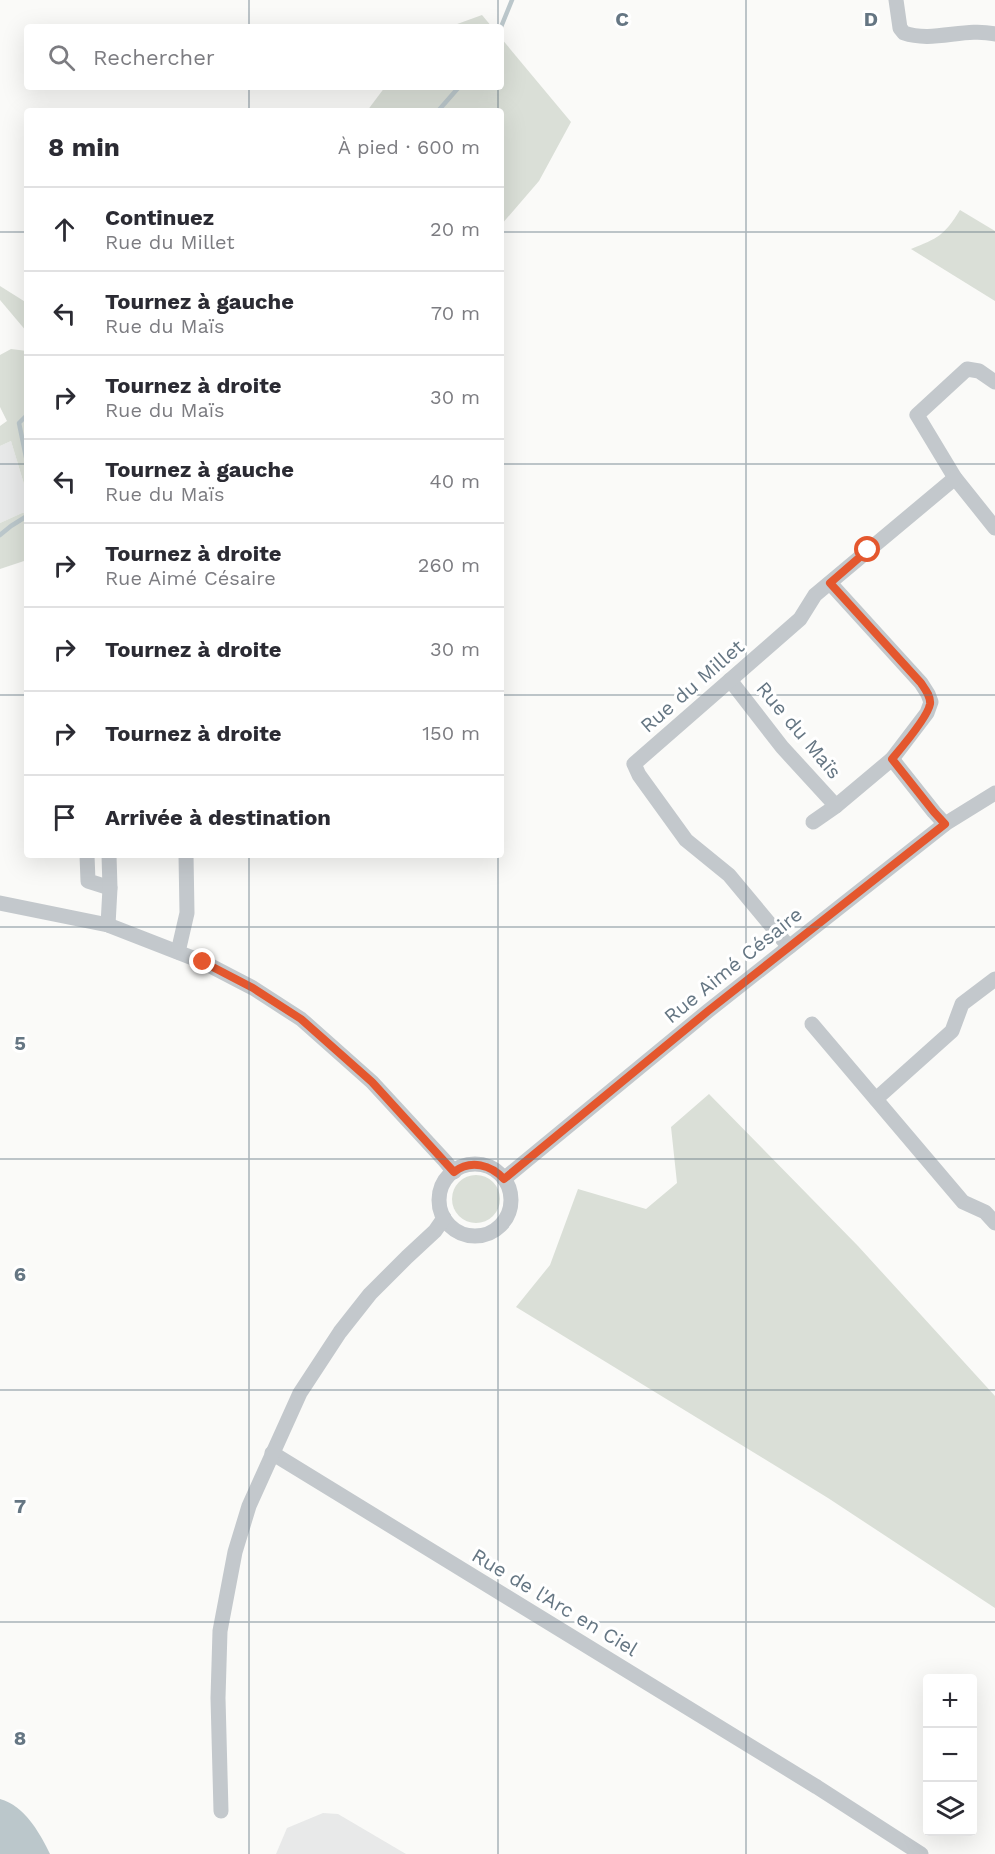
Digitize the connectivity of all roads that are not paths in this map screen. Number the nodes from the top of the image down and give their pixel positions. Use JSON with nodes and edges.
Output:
{"nodes":[{"id":1,"x":896,"y":0,"type":"edge"},
{"id":2,"x":995,"y":34,"type":"edge"},
{"id":3,"x":995,"y":382,"type":"edge"},
{"id":4,"x":955,"y":477,"type":"junction"},
{"id":5,"x":995,"y":528,"type":"edge"},
{"id":6,"x":830,"y":583,"type":"junction"},
{"id":7,"x":730,"y":680,"type":"junction"},
{"id":8,"x":892,"y":759,"type":"junction"},
{"id":9,"x":995,"y":793,"type":"edge"},
{"id":10,"x":836,"y":806,"type":"junction"},
{"id":11,"x":813,"y":822,"type":"dead end"},
{"id":12,"x":945,"y":824,"type":"junction"},
{"id":13,"x":87,"y":858,"type":"edge"},
{"id":14,"x":109,"y":858,"type":"edge"},
{"id":15,"x":186,"y":858,"type":"edge"},
{"id":16,"x":110,"y":888,"type":"junction"},
{"id":17,"x":0,"y":903,"type":"edge"},
{"id":18,"x":108,"y":925,"type":"junction"},
{"id":19,"x":789,"y":947,"type":"junction"},
{"id":20,"x":178,"y":952,"type":"junction"},
{"id":21,"x":995,"y":979,"type":"edge"},
{"id":22,"x":812,"y":1024,"type":"dead end"},
{"id":23,"x":876,"y":1099,"type":"junction"},
{"id":24,"x":454,"y":1172,"type":"junction"},
{"id":25,"x":504,"y":1179,"type":"junction"},
{"id":26,"x":992,"y":1213,"type":"edge"},
{"id":27,"x":444,"y":1218,"type":"junction"},
{"id":28,"x":272,"y":1453,"type":"junction"},
{"id":29,"x":221,"y":1811,"type":"dead end"},
{"id":30,"x":921,"y":1854,"type":"edge"}],
"edges":[{"from":1,"to":2,"type":"street"},
{"from":3,"to":4,"type":"street"},
{"from":4,"to":5,"type":"street"},
{"from":4,"to":6,"type":"street","name":"Rue du Millet"},
{"from":6,"to":7,"type":"street","name":"Rue du Millet"},
{"from":6,"to":8,"type":"street","name":"Rue du Maïs"},
{"from":7,"to":10,"type":"street","name":"Rue du Maïs"},
{"from":7,"to":19,"type":"street","name":"Rue du Millet"},
{"from":8,"to":10,"type":"street","name":"Rue du Maïs"},
{"from":8,"to":12,"type":"street"},
{"from":9,"to":12,"type":"street","name":"Rue Aimé Césaire"},
{"from":10,"to":11,"type":"street"},
{"from":12,"to":19,"type":"street","name":"Rue Aimé Césaire"},
{"from":13,"to":16,"type":"street"},
{"from":14,"to":16,"type":"street"},
{"from":15,"to":20,"type":"street"},
{"from":16,"to":18,"type":"street"},
{"from":17,"to":18,"type":"street"},
{"from":18,"to":20,"type":"street"},
{"from":19,"to":25,"type":"street","name":"Rue Aimé Césaire"},
{"from":20,"to":24,"type":"street"},
{"from":21,"to":23,"type":"street"},
{"from":22,"to":23,"type":"street"},
{"from":23,"to":26,"type":"street"},
{"from":24,"to":25,"type":"street"},
{"from":24,"to":27,"type":"street"},
{"from":25,"to":27,"type":"street"},
{"from":27,"to":28,"type":"street"},
{"from":28,"to":29,"type":"street"},
{"from":28,"to":30,"type":"street","name":"Rue de l'Arc en Ciel"}]}
